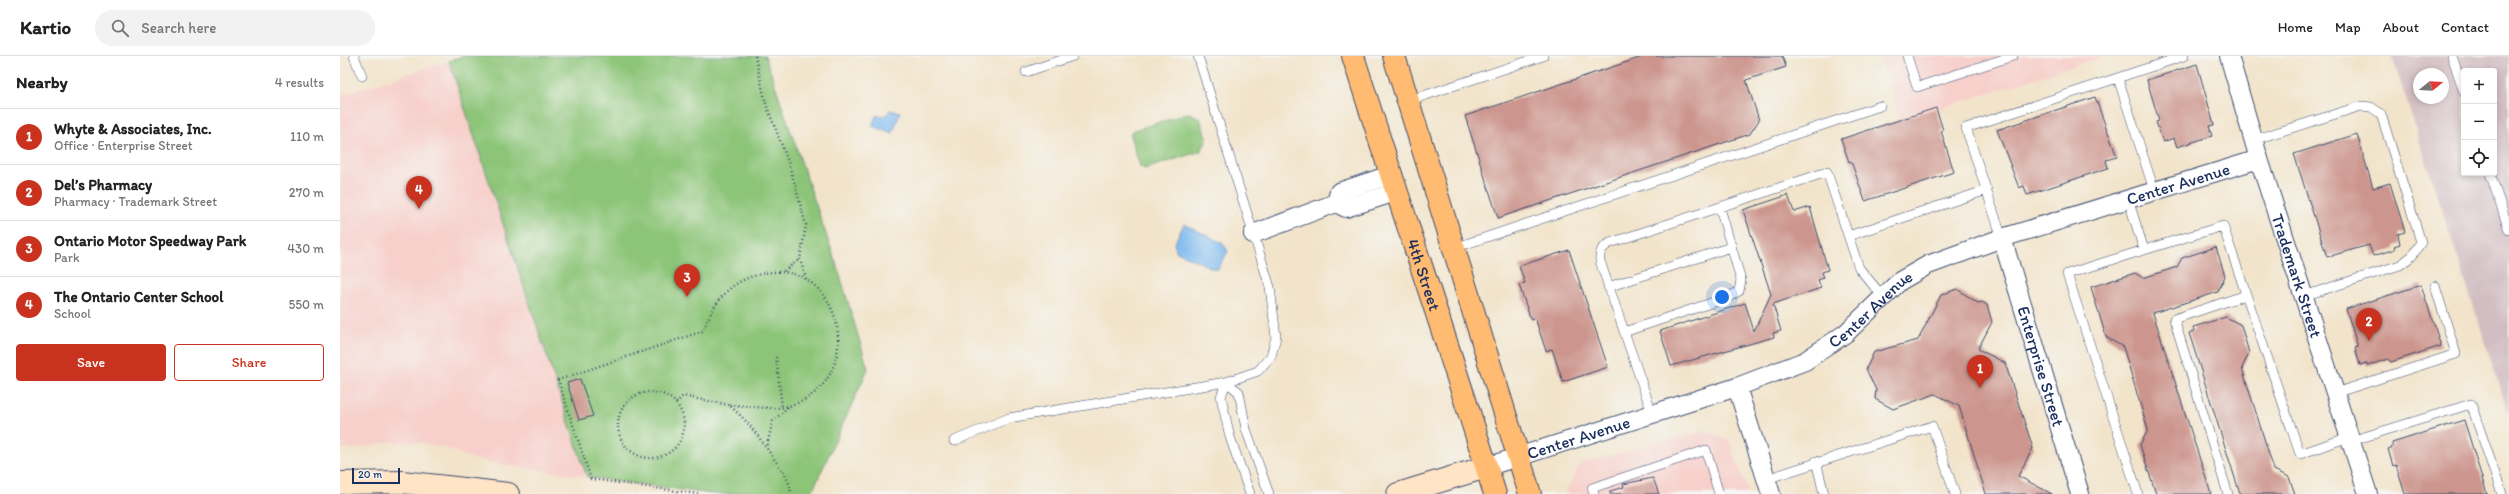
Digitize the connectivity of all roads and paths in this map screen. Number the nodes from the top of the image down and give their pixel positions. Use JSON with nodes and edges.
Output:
{"nodes":[{"id":1,"x":354,"y":56,"type":"edge"},
{"id":2,"x":755,"y":56,"type":"edge"},
{"id":3,"x":1073,"y":56,"type":"edge"},
{"id":4,"x":1198,"y":56,"type":"edge"},
{"id":5,"x":1353,"y":56,"type":"edge"},
{"id":6,"x":1394,"y":56,"type":"edge"},
{"id":7,"x":1543,"y":56,"type":"edge"},
{"id":8,"x":1907,"y":56,"type":"edge"},
{"id":9,"x":2013,"y":56,"type":"edge"},
{"id":10,"x":2184,"y":56,"type":"edge"},
{"id":11,"x":2229,"y":56,"type":"edge"},
{"id":12,"x":2452,"y":56,"type":"edge"},
{"id":13,"x":1026,"y":72,"type":"dead end"},
{"id":14,"x":362,"y":76,"type":"dead end"},
{"id":15,"x":2118,"y":78,"type":"junction"},
{"id":16,"x":2461,"y":83,"type":"edge"},
{"id":17,"x":1408,"y":101,"type":"junction"},
{"id":18,"x":1880,"y":106,"type":"dead end"},
{"id":19,"x":2253,"y":140,"type":"junction"},
{"id":20,"x":2259,"y":159,"type":"junction"},
{"id":21,"x":2491,"y":176,"type":"edge"},
{"id":22,"x":1393,"y":183,"type":"junction"},
{"id":23,"x":1987,"y":190,"type":"junction"},
{"id":24,"x":2154,"y":190,"type":"junction"},
{"id":25,"x":2128,"y":199,"type":"junction"},
{"id":26,"x":1720,"y":208,"type":"junction"},
{"id":27,"x":2509,"y":230,"type":"edge"},
{"id":28,"x":1253,"y":234,"type":"junction"},
{"id":29,"x":1848,"y":236,"type":"junction"},
{"id":30,"x":2002,"y":238,"type":"junction"},
{"id":31,"x":1731,"y":247,"type":"junction"},
{"id":32,"x":1454,"y":248,"type":"junction"},
{"id":33,"x":2144,"y":250,"type":"junction"},
{"id":34,"x":800,"y":259,"type":"junction"},
{"id":35,"x":784,"y":271,"type":"junction"},
{"id":36,"x":806,"y":279,"type":"junction"},
{"id":37,"x":2435,"y":286,"type":"dead end"},
{"id":38,"x":1608,"y":287,"type":"junction"},
{"id":39,"x":2246,"y":295,"type":"junction"},
{"id":40,"x":2304,"y":296,"type":"junction"},
{"id":41,"x":1883,"y":297,"type":"junction"},
{"id":42,"x":1624,"y":332,"type":"junction"},
{"id":43,"x":776,"y":357,"type":"dead end"},
{"id":44,"x":1226,"y":382,"type":"junction"},
{"id":45,"x":1737,"y":387,"type":"junction"},
{"id":46,"x":2335,"y":393,"type":"junction"},
{"id":47,"x":676,"y":403,"type":"junction"},
{"id":48,"x":729,"y":405,"type":"junction"},
{"id":49,"x":789,"y":406,"type":"junction"},
{"id":50,"x":782,"y":407,"type":"junction"},
{"id":51,"x":1652,"y":414,"type":"junction"},
{"id":52,"x":2350,"y":439,"type":"junction"},
{"id":53,"x":1250,"y":440,"type":"junction"},
{"id":54,"x":954,"y":441,"type":"dead end"},
{"id":55,"x":767,"y":445,"type":"junction"},
{"id":56,"x":1233,"y":446,"type":"junction"},
{"id":57,"x":1518,"y":457,"type":"junction"},
{"id":58,"x":1816,"y":461,"type":"junction"},
{"id":59,"x":1486,"y":467,"type":"junction"},
{"id":60,"x":340,"y":483,"type":"edge"},
{"id":61,"x":1769,"y":486,"type":"edge"},
{"id":62,"x":371,"y":487,"type":"edge"},
{"id":63,"x":508,"y":494,"type":"edge"},
{"id":64,"x":698,"y":494,"type":"edge"},
{"id":65,"x":791,"y":494,"type":"edge"},
{"id":66,"x":1250,"y":494,"type":"edge"},
{"id":67,"x":1270,"y":494,"type":"edge"},
{"id":68,"x":1398,"y":494,"type":"edge"},
{"id":69,"x":1494,"y":494,"type":"edge"},
{"id":70,"x":1530,"y":494,"type":"edge"},
{"id":71,"x":1594,"y":494,"type":"edge"},
{"id":72,"x":1719,"y":494,"type":"edge"},
{"id":73,"x":1824,"y":494,"type":"edge"},
{"id":74,"x":1955,"y":494,"type":"edge"},
{"id":75,"x":2080,"y":494,"type":"edge"},
{"id":76,"x":2138,"y":494,"type":"edge"},
{"id":77,"x":2228,"y":494,"type":"edge"},
{"id":78,"x":2368,"y":494,"type":"edge"},
{"id":79,"x":2502,"y":494,"type":"edge"}],
"edges":[{"from":1,"to":14,"type":"lane"},
{"from":2,"to":34,"type":"path"},
{"from":3,"to":13,"type":"lane"},
{"from":4,"to":28,"type":"lane"},
{"from":5,"to":22,"type":"main road","name":"4th Street"},
{"from":6,"to":17,"type":"main road","name":"4th Street"},
{"from":7,"to":17,"type":"lane"},
{"from":8,"to":9,"type":"lane"},
{"from":10,"to":15,"type":"lane"},
{"from":11,"to":19,"type":"street","name":"Trademark Street"},
{"from":12,"to":16,"type":"lane"},
{"from":15,"to":23,"type":"lane"},
{"from":15,"to":24,"type":"lane"},
{"from":17,"to":32,"type":"main road","name":"4th Street"},
{"from":18,"to":32,"type":"lane"},
{"from":19,"to":20,"type":"street","name":"Trademark Street"},
{"from":19,"to":40,"type":"lane"},
{"from":20,"to":24,"type":"street","name":"Center Avenue"},
{"from":20,"to":40,"type":"street","name":"Trademark Street"},
{"from":21,"to":27,"type":"lane"},
{"from":22,"to":28,"type":"street"},
{"from":22,"to":59,"type":"main road","name":"4th Street"},
{"from":23,"to":29,"type":"lane"},
{"from":23,"to":30,"type":"lane"},
{"from":24,"to":25,"type":"street","name":"Center Avenue"},
{"from":25,"to":30,"type":"street","name":"Center Avenue"},
{"from":25,"to":33,"type":"lane"},
{"from":26,"to":29,"type":"lane"},
{"from":26,"to":31,"type":"lane"},
{"from":26,"to":38,"type":"lane"},
{"from":28,"to":44,"type":"lane"},
{"from":29,"to":41,"type":"lane"},
{"from":30,"to":41,"type":"street","name":"Center Avenue"},
{"from":30,"to":75,"type":"street","name":"Enterprise Street"},
{"from":31,"to":38,"type":"lane"},
{"from":31,"to":42,"type":"lane"},
{"from":32,"to":57,"type":"main road","name":"4th Street"},
{"from":33,"to":39,"type":"lane"},
{"from":33,"to":76,"type":"lane"},
{"from":34,"to":35,"type":"path"},
{"from":34,"to":36,"type":"path"},
{"from":35,"to":36,"type":"path"},
{"from":35,"to":64,"type":"path"},
{"from":36,"to":49,"type":"path"},
{"from":37,"to":46,"type":"lane"},
{"from":38,"to":42,"type":"lane"},
{"from":39,"to":52,"type":"lane"},
{"from":39,"to":77,"type":"lane"},
{"from":40,"to":46,"type":"street","name":"Trademark Street"},
{"from":41,"to":45,"type":"street","name":"Center Avenue"},
{"from":42,"to":51,"type":"lane"},
{"from":43,"to":50,"type":"path"},
{"from":44,"to":53,"type":"lane"},
{"from":44,"to":54,"type":"lane"},
{"from":44,"to":56,"type":"lane"},
{"from":45,"to":51,"type":"street","name":"Center Avenue"},
{"from":45,"to":61,"type":"street"},
{"from":46,"to":52,"type":"street","name":"Trademark Street"},
{"from":47,"to":47,"type":"path"},
{"from":47,"to":48,"type":"path"},
{"from":48,"to":50,"type":"path"},
{"from":48,"to":55,"type":"path"},
{"from":49,"to":50,"type":"path"},
{"from":49,"to":55,"type":"path"},
{"from":51,"to":57,"type":"street","name":"Center Avenue"},
{"from":52,"to":78,"type":"street","name":"Trademark Street"},
{"from":52,"to":79,"type":"lane"},
{"from":53,"to":56,"type":"lane"},
{"from":53,"to":67,"type":"lane"},
{"from":55,"to":65,"type":"path"},
{"from":56,"to":66,"type":"lane"},
{"from":57,"to":59,"type":"street","name":"Center Avenue"},
{"from":57,"to":70,"type":"main road","name":"4th Street"},
{"from":58,"to":61,"type":"lane"},
{"from":58,"to":73,"type":"lane"},
{"from":58,"to":74,"type":"lane"},
{"from":59,"to":68,"type":"street"},
{"from":59,"to":69,"type":"main road","name":"4th Street"},
{"from":60,"to":62,"type":"street"},
{"from":62,"to":63,"type":"street"},
{"from":71,"to":72,"type":"lane"}]}
